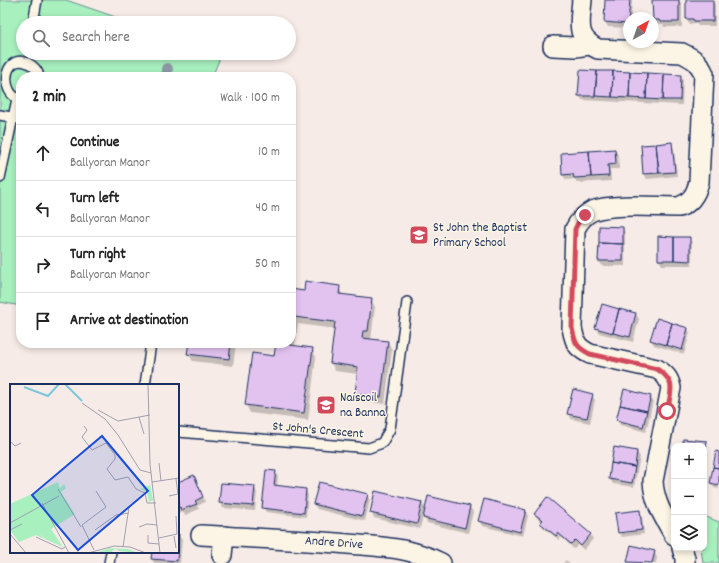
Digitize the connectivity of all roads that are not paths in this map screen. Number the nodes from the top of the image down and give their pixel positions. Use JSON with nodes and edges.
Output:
{"nodes":[{"id":1,"x":37,"y":0,"type":"edge"},
{"id":2,"x":582,"y":0,"type":"edge"},
{"id":3,"x":34,"y":16,"type":"edge"},
{"id":4,"x":589,"y":45,"type":"junction"},
{"id":5,"x":553,"y":46,"type":"dead end"},
{"id":6,"x":20,"y":60,"type":"edge"},
{"id":7,"x":28,"y":60,"type":"edge"},
{"id":8,"x":37,"y":72,"type":"edge"},
{"id":9,"x":16,"y":98,"type":"edge"},
{"id":10,"x":0,"y":115,"type":"edge"},
{"id":11,"x":16,"y":118,"type":"edge"},
{"id":12,"x":16,"y":122,"type":"edge"},
{"id":13,"x":0,"y":178,"type":"edge"},
{"id":14,"x":407,"y":302,"type":"dead end"},
{"id":15,"x":150,"y":348,"type":"edge"},
{"id":16,"x":145,"y":384,"type":"edge"},
{"id":17,"x":179,"y":432,"type":"edge"},
{"id":18,"x":671,"y":530,"type":"edge"},
{"id":19,"x":201,"y":535,"type":"dead end"},
{"id":20,"x":224,"y":536,"type":"junction"},
{"id":21,"x":683,"y":551,"type":"edge"},
{"id":22,"x":111,"y":553,"type":"edge"},
{"id":23,"x":222,"y":555,"type":"dead end"},
{"id":24,"x":108,"y":563,"type":"edge"},
{"id":25,"x":441,"y":563,"type":"edge"},
{"id":26,"x":685,"y":563,"type":"edge"}],
"edges":[{"from":1,"to":3,"type":"lane"},
{"from":2,"to":4,"type":"street"},
{"from":4,"to":5,"type":"street"},
{"from":4,"to":18,"type":"street"},
{"from":6,"to":9,"type":"lane"},
{"from":7,"to":8,"type":"lane"},
{"from":10,"to":11,"type":"lane"},
{"from":12,"to":13,"type":"lane"},
{"from":14,"to":17,"type":"lane","name":"St John's Crescent"},
{"from":15,"to":16,"type":"lane"},
{"from":19,"to":20,"type":"street","name":"Andre Drive"},
{"from":20,"to":23,"type":"street"},
{"from":20,"to":25,"type":"street","name":"Andre Drive"},
{"from":21,"to":26,"type":"street"},
{"from":22,"to":24,"type":"lane"}]}
